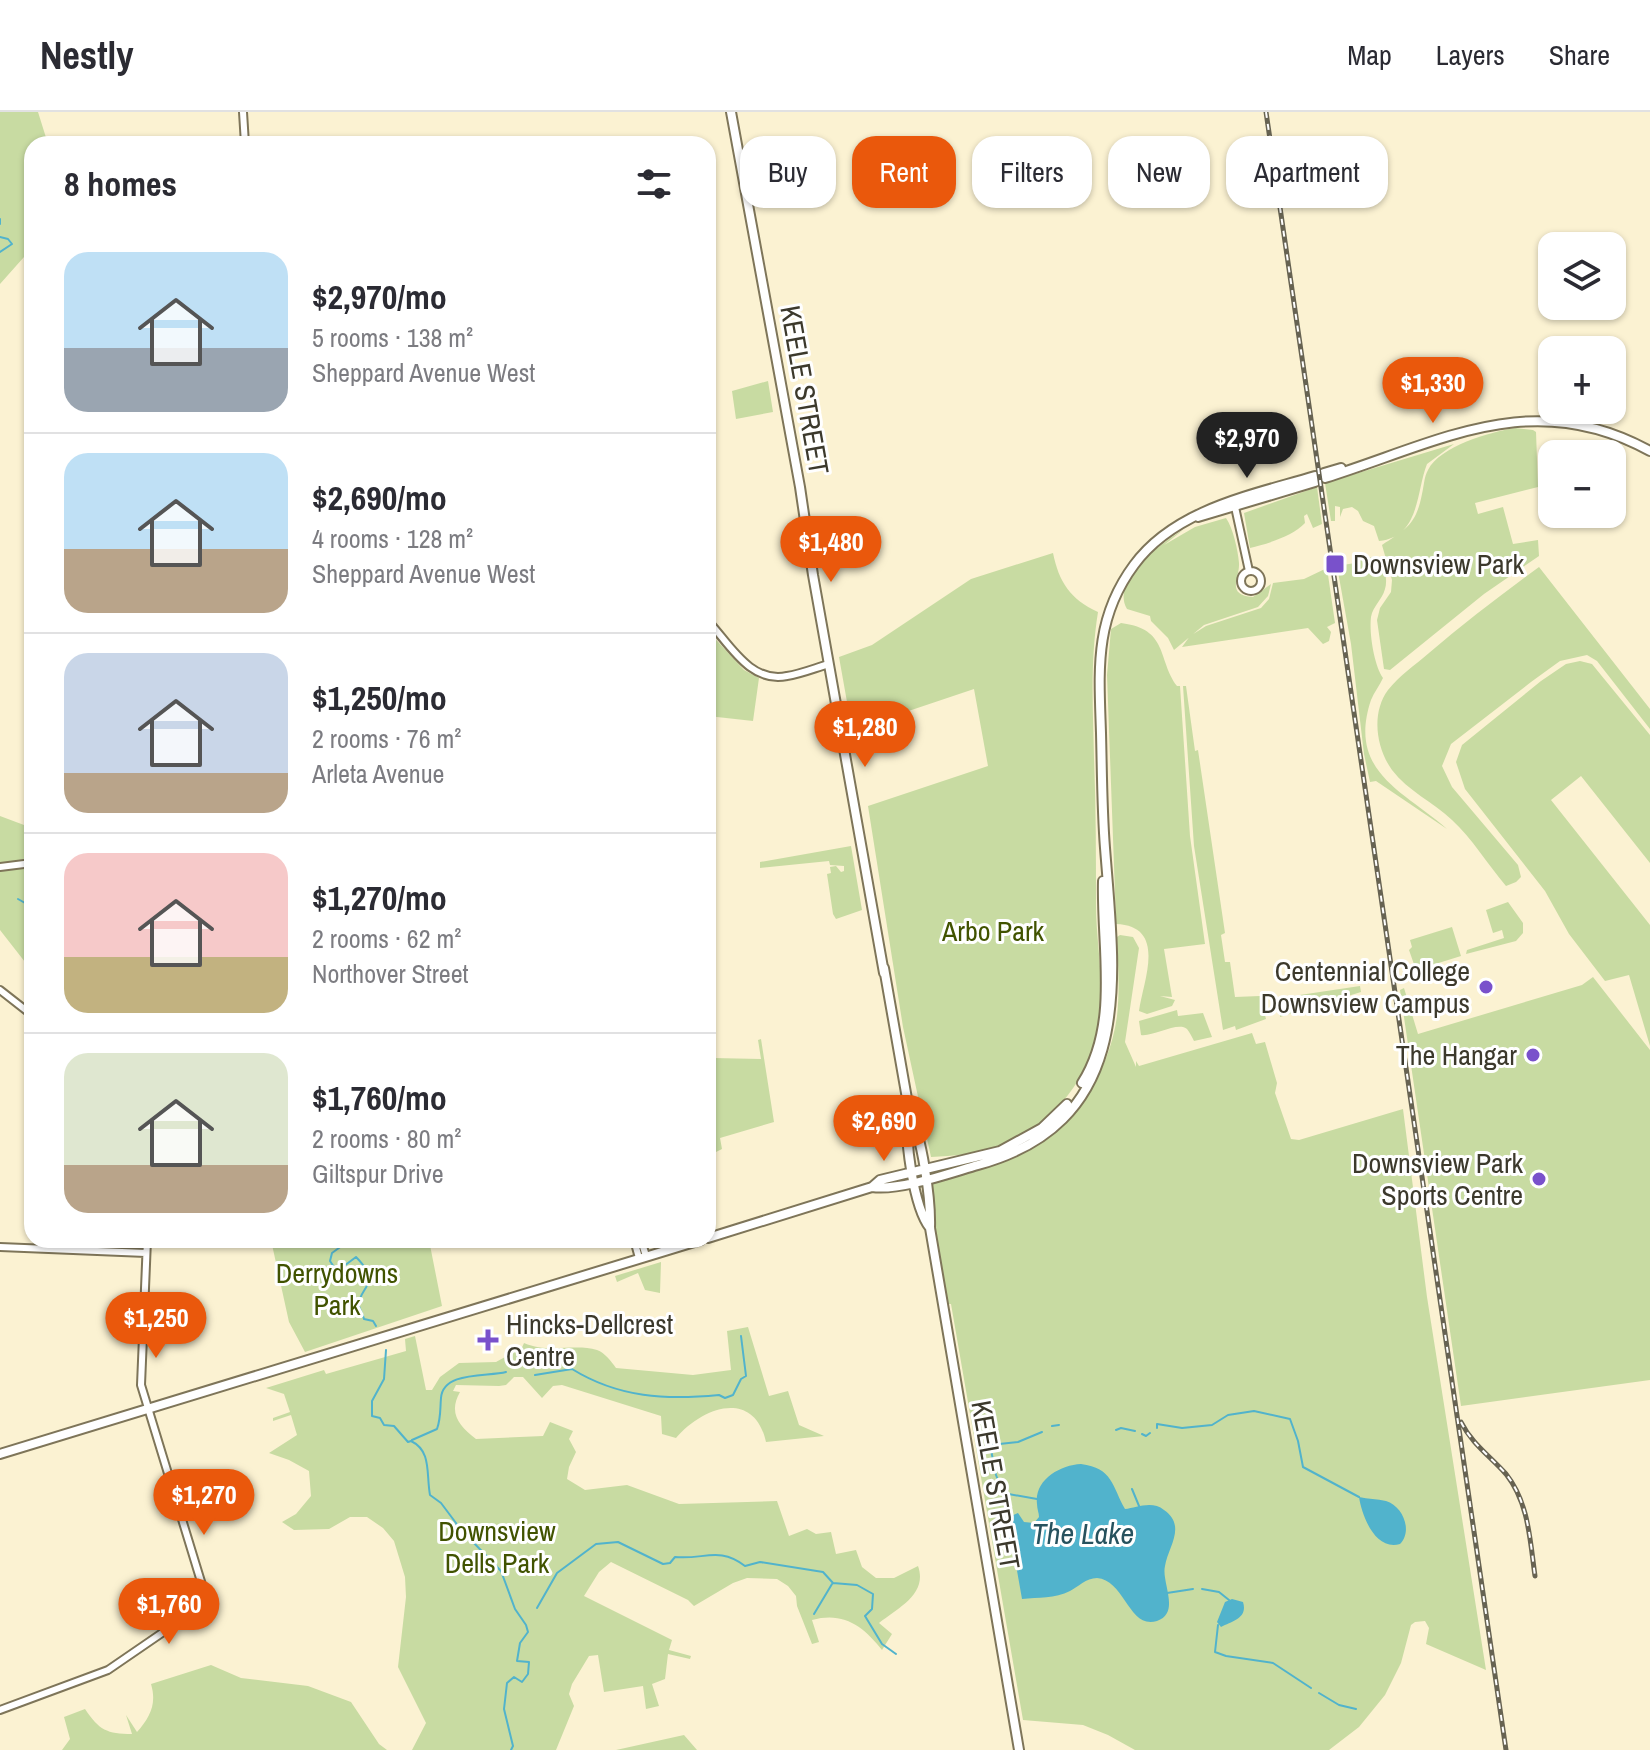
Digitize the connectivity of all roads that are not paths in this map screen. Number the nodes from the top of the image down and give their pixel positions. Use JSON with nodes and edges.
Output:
{"nodes":[{"id":1,"x":243,"y":112,"type":"edge"},
{"id":2,"x":733,"y":112,"type":"edge"},
{"id":3,"x":244,"y":136,"type":"edge"},
{"id":4,"x":1650,"y":451,"type":"edge"},
{"id":5,"x":1320,"y":477,"type":"junction"},
{"id":6,"x":1235,"y":507,"type":"junction"},
{"id":7,"x":1195,"y":518,"type":"junction"},
{"id":8,"x":1249,"y":571,"type":"dead end"},
{"id":9,"x":716,"y":630,"type":"edge"},
{"id":10,"x":829,"y":664,"type":"junction"},
{"id":11,"x":24,"y":864,"type":"edge"},
{"id":12,"x":0,"y":867,"type":"edge"},
{"id":13,"x":0,"y":990,"type":"edge"},
{"id":14,"x":24,"y":1009,"type":"edge"},
{"id":15,"x":919,"y":1175,"type":"junction"},
{"id":16,"x":716,"y":1236,"type":"edge"},
{"id":17,"x":0,"y":1247,"type":"edge"},
{"id":18,"x":24,"y":1248,"type":"edge"},
{"id":19,"x":24,"y":1248,"type":"edge"},
{"id":20,"x":146,"y":1248,"type":"edge"},
{"id":21,"x":638,"y":1248,"type":"edge"},
{"id":22,"x":642,"y":1248,"type":"edge"},
{"id":23,"x":674,"y":1248,"type":"edge"},
{"id":24,"x":146,"y":1253,"type":"junction"},
{"id":25,"x":643,"y":1257,"type":"junction"},
{"id":26,"x":149,"y":1409,"type":"junction"},
{"id":27,"x":0,"y":1454,"type":"edge"},
{"id":28,"x":0,"y":1710,"type":"edge"},
{"id":29,"x":1019,"y":1750,"type":"edge"}],
"edges":[{"from":1,"to":3,"type":"street"},
{"from":2,"to":10,"type":"main road","name":"KEELE STREET"},
{"from":4,"to":5,"type":"main road"},
{"from":5,"to":6,"type":"main road"},
{"from":5,"to":7,"type":"main road"},
{"from":6,"to":7,"type":"main road"},
{"from":6,"to":8,"type":"street"},
{"from":7,"to":15,"type":"main road"},
{"from":9,"to":10,"type":"street"},
{"from":10,"to":15,"type":"main road","name":"KEELE STREET"},
{"from":11,"to":12,"type":"street"},
{"from":13,"to":14,"type":"street"},
{"from":15,"to":16,"type":"main road"},
{"from":15,"to":29,"type":"main road","name":"KEELE STREET"},
{"from":17,"to":19,"type":"street"},
{"from":18,"to":24,"type":"street"},
{"from":20,"to":24,"type":"street"},
{"from":21,"to":25,"type":"street"},
{"from":22,"to":25,"type":"street"},
{"from":23,"to":25,"type":"main road"},
{"from":24,"to":26,"type":"street"},
{"from":25,"to":26,"type":"main road"},
{"from":26,"to":27,"type":"main road"},
{"from":26,"to":28,"type":"street"}]}
